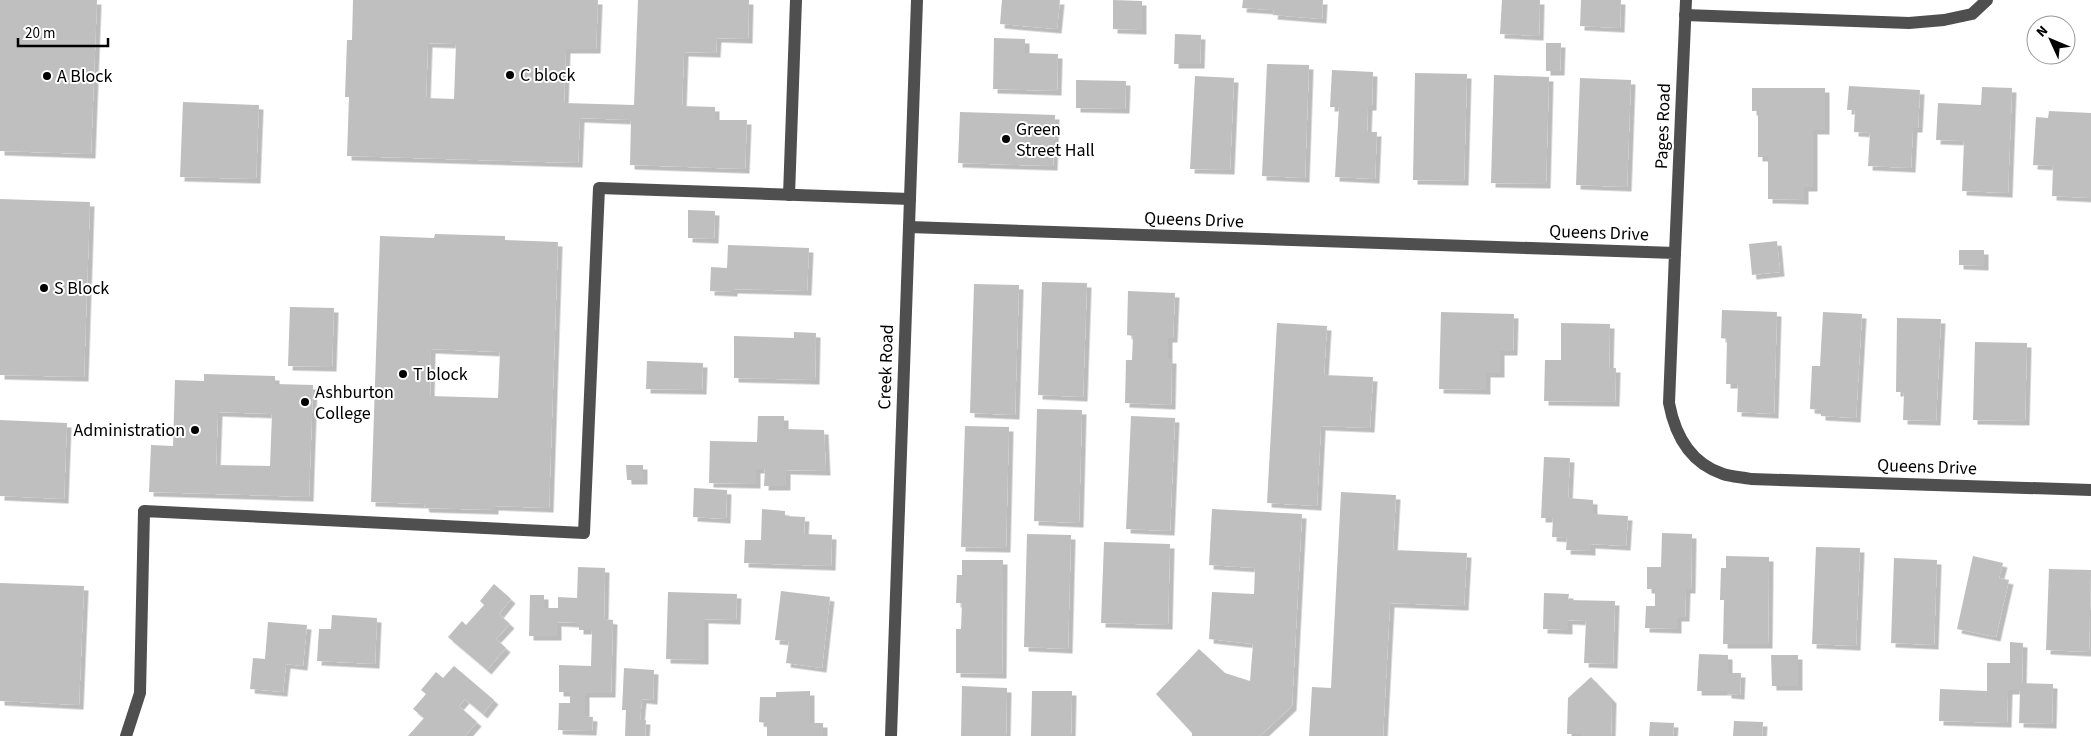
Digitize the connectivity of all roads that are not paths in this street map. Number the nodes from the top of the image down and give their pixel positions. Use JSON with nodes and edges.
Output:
{"nodes":[{"id":1,"x":796,"y":0,"type":"edge"},
{"id":2,"x":917,"y":0,"type":"edge"},
{"id":3,"x":1686,"y":0,"type":"edge"},
{"id":4,"x":1986,"y":0,"type":"edge"},
{"id":5,"x":1685,"y":15,"type":"junction"},
{"id":6,"x":789,"y":195,"type":"junction"},
{"id":7,"x":910,"y":199,"type":"junction"},
{"id":8,"x":909,"y":228,"type":"junction"},
{"id":9,"x":1675,"y":253,"type":"junction"},
{"id":10,"x":2091,"y":490,"type":"edge"},
{"id":11,"x":126,"y":736,"type":"edge"},
{"id":12,"x":891,"y":736,"type":"edge"}],
"edges":[{"from":1,"to":6,"type":"street"},
{"from":2,"to":7,"type":"street","name":"Creek Road"},
{"from":3,"to":5,"type":"street","name":"Pages Road"},
{"from":4,"to":5,"type":"street"},
{"from":5,"to":9,"type":"street","name":"Pages Road"},
{"from":6,"to":7,"type":"street"},
{"from":6,"to":11,"type":"street"},
{"from":7,"to":8,"type":"street","name":"Creek Road"},
{"from":8,"to":9,"type":"street","name":"Queens Drive"},
{"from":8,"to":12,"type":"street","name":"Creek Road"},
{"from":9,"to":10,"type":"street","name":"Queens Drive"}]}
